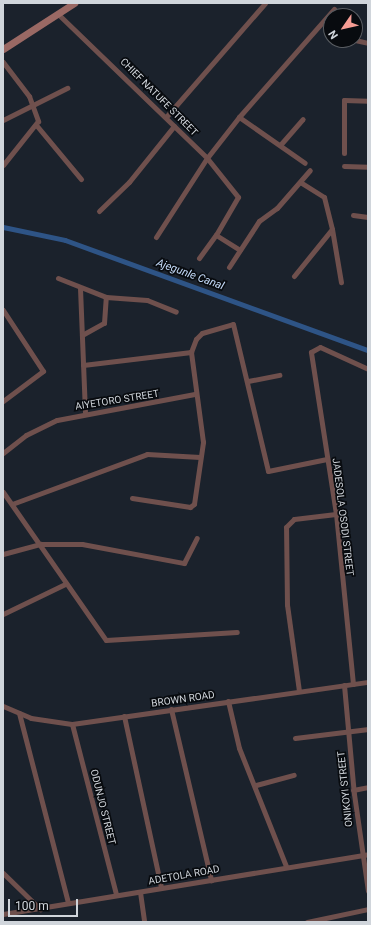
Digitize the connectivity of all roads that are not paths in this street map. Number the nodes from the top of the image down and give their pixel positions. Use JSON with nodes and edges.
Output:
{"nodes":[{"id":1,"x":66,"y":3,"type":"edge"},
{"id":2,"x":74,"y":3,"type":"edge"},
{"id":3,"x":264,"y":3,"type":"edge"},
{"id":4,"x":58,"y":14,"type":"junction"},
{"id":5,"x":323,"y":22,"type":"edge"},
{"id":6,"x":4,"y":46,"type":"edge"},
{"id":7,"x":3,"y":62,"type":"edge"},
{"id":8,"x":67,"y":88,"type":"dead end"},
{"id":9,"x":368,"y":100,"type":"edge"},
{"id":10,"x":34,"y":106,"type":"junction"},
{"id":11,"x":166,"y":117,"type":"junction"},
{"id":12,"x":239,"y":117,"type":"junction"},
{"id":13,"x":303,"y":119,"type":"dead end"},
{"id":14,"x":3,"y":120,"type":"edge"},
{"id":15,"x":37,"y":126,"type":"junction"},
{"id":16,"x":174,"y":126,"type":"junction"},
{"id":17,"x":281,"y":144,"type":"junction"},
{"id":18,"x":344,"y":153,"type":"dead end"},
{"id":19,"x":207,"y":158,"type":"junction"},
{"id":20,"x":304,"y":163,"type":"dead end"},
{"id":21,"x":3,"y":165,"type":"edge"},
{"id":22,"x":344,"y":166,"type":"dead end"},
{"id":23,"x":368,"y":167,"type":"edge"},
{"id":24,"x":310,"y":170,"type":"dead end"},
{"id":25,"x":81,"y":178,"type":"dead end"},
{"id":26,"x":300,"y":182,"type":"junction"},
{"id":27,"x":99,"y":211,"type":"dead end"},
{"id":28,"x":353,"y":215,"type":"dead end"},
{"id":29,"x":368,"y":217,"type":"edge"},
{"id":30,"x":332,"y":229,"type":"junction"},
{"id":31,"x":216,"y":235,"type":"junction"},
{"id":32,"x":156,"y":238,"type":"dead end"},
{"id":33,"x":240,"y":250,"type":"junction"},
{"id":34,"x":199,"y":258,"type":"dead end"},
{"id":35,"x":228,"y":267,"type":"dead end"},
{"id":36,"x":294,"y":276,"type":"dead end"},
{"id":37,"x":58,"y":278,"type":"dead end"},
{"id":38,"x":341,"y":282,"type":"dead end"},
{"id":39,"x":80,"y":288,"type":"junction"},
{"id":40,"x":106,"y":297,"type":"junction"},
{"id":41,"x":3,"y":310,"type":"edge"},
{"id":42,"x":176,"y":312,"type":"dead end"},
{"id":43,"x":82,"y":335,"type":"junction"},
{"id":44,"x":191,"y":352,"type":"junction"},
{"id":45,"x":83,"y":366,"type":"junction"},
{"id":46,"x":368,"y":368,"type":"edge"},
{"id":47,"x":279,"y":375,"type":"dead end"},
{"id":48,"x":248,"y":381,"type":"junction"},
{"id":49,"x":195,"y":394,"type":"junction"},
{"id":50,"x":3,"y":401,"type":"edge"},
{"id":51,"x":85,"y":412,"type":"junction"},
{"id":52,"x":3,"y":453,"type":"edge"},
{"id":53,"x":200,"y":457,"type":"junction"},
{"id":54,"x":327,"y":459,"type":"junction"},
{"id":55,"x":3,"y":492,"type":"edge"},
{"id":56,"x":132,"y":498,"type":"dead end"},
{"id":57,"x":12,"y":504,"type":"junction"},
{"id":58,"x":336,"y":514,"type":"junction"},
{"id":59,"x":197,"y":538,"type":"dead end"},
{"id":60,"x":41,"y":544,"type":"junction"},
{"id":61,"x":3,"y":554,"type":"edge"},
{"id":62,"x":65,"y":584,"type":"junction"},
{"id":63,"x":3,"y":614,"type":"edge"},
{"id":64,"x":237,"y":632,"type":"dead end"},
{"id":65,"x":368,"y":682,"type":"edge"},
{"id":66,"x":353,"y":684,"type":"junction"},
{"id":67,"x":344,"y":685,"type":"junction"},
{"id":68,"x":299,"y":691,"type":"junction"},
{"id":69,"x":228,"y":701,"type":"junction"},
{"id":70,"x":3,"y":706,"type":"edge"},
{"id":71,"x":172,"y":709,"type":"junction"},
{"id":72,"x":19,"y":713,"type":"junction"},
{"id":73,"x":124,"y":716,"type":"junction"},
{"id":74,"x":72,"y":724,"type":"junction"},
{"id":75,"x":368,"y":729,"type":"edge"},
{"id":76,"x":348,"y":732,"type":"junction"},
{"id":77,"x":295,"y":738,"type":"dead end"},
{"id":78,"x":294,"y":774,"type":"dead end"},
{"id":79,"x":256,"y":785,"type":"junction"},
{"id":80,"x":368,"y":787,"type":"edge"},
{"id":81,"x":353,"y":790,"type":"junction"},
{"id":82,"x":368,"y":854,"type":"edge"},
{"id":83,"x":361,"y":855,"type":"junction"},
{"id":84,"x":286,"y":866,"type":"junction"},
{"id":85,"x":3,"y":873,"type":"edge"},
{"id":86,"x":211,"y":880,"type":"junction"},
{"id":87,"x":161,"y":887,"type":"junction"},
{"id":88,"x":368,"y":891,"type":"edge"},
{"id":89,"x":140,"y":892,"type":"junction"},
{"id":90,"x":116,"y":894,"type":"junction"},
{"id":91,"x":68,"y":903,"type":"junction"},
{"id":92,"x":40,"y":909,"type":"junction"},
{"id":93,"x":368,"y":909,"type":"edge"},
{"id":94,"x":3,"y":914,"type":"edge"},
{"id":95,"x":144,"y":922,"type":"edge"},
{"id":96,"x":307,"y":922,"type":"edge"}],
"edges":[{"from":1,"to":6,"type":"main road"},
{"from":2,"to":4,"type":"main road"},
{"from":3,"to":11,"type":"street"},
{"from":4,"to":6,"type":"main road"},
{"from":4,"to":11,"type":"street","name":"CHIEF NATUFE STREET"},
{"from":5,"to":12,"type":"street"},
{"from":7,"to":10,"type":"street"},
{"from":8,"to":10,"type":"street"},
{"from":9,"to":18,"type":"street"},
{"from":10,"to":14,"type":"street"},
{"from":10,"to":15,"type":"street"},
{"from":11,"to":16,"type":"street","name":"CHIEF NATUFE STREET"},
{"from":12,"to":17,"type":"street"},
{"from":12,"to":19,"type":"street"},
{"from":13,"to":17,"type":"street"},
{"from":15,"to":21,"type":"street"},
{"from":15,"to":25,"type":"street"},
{"from":16,"to":19,"type":"street","name":"CHIEF NATUFE STREET"},
{"from":16,"to":27,"type":"street"},
{"from":17,"to":20,"type":"street"},
{"from":19,"to":31,"type":"street","name":"CHIEF NATUFE STREET"},
{"from":19,"to":32,"type":"street"},
{"from":22,"to":23,"type":"street"},
{"from":24,"to":26,"type":"street"},
{"from":26,"to":30,"type":"street"},
{"from":26,"to":33,"type":"street"},
{"from":28,"to":29,"type":"street"},
{"from":30,"to":36,"type":"street"},
{"from":30,"to":38,"type":"street"},
{"from":31,"to":33,"type":"street"},
{"from":31,"to":34,"type":"street"},
{"from":33,"to":35,"type":"street"},
{"from":37,"to":39,"type":"street"},
{"from":39,"to":40,"type":"street"},
{"from":39,"to":43,"type":"street"},
{"from":40,"to":42,"type":"street"},
{"from":40,"to":43,"type":"street"},
{"from":41,"to":50,"type":"street"},
{"from":43,"to":45,"type":"street"},
{"from":44,"to":45,"type":"street"},
{"from":44,"to":48,"type":"street"},
{"from":44,"to":49,"type":"street"},
{"from":45,"to":51,"type":"street"},
{"from":46,"to":54,"type":"street","name":"JADESOLA OSODI STREET"},
{"from":47,"to":48,"type":"street"},
{"from":48,"to":54,"type":"street"},
{"from":49,"to":51,"type":"street","name":"AIYETORO STREET"},
{"from":49,"to":53,"type":"street"},
{"from":51,"to":52,"type":"street","name":"AIYETORO STREET"},
{"from":53,"to":56,"type":"street"},
{"from":53,"to":57,"type":"street"},
{"from":54,"to":58,"type":"street","name":"JADESOLA OSODI STREET"},
{"from":55,"to":57,"type":"street"},
{"from":57,"to":60,"type":"street"},
{"from":58,"to":66,"type":"street","name":"JADESOLA OSODI STREET"},
{"from":58,"to":68,"type":"street"},
{"from":59,"to":60,"type":"street"},
{"from":60,"to":61,"type":"street"},
{"from":60,"to":62,"type":"street"},
{"from":62,"to":63,"type":"street"},
{"from":62,"to":64,"type":"street"},
{"from":65,"to":66,"type":"street","name":"BROWN ROAD"},
{"from":66,"to":67,"type":"street","name":"BROWN ROAD"},
{"from":67,"to":68,"type":"street","name":"BROWN ROAD"},
{"from":67,"to":76,"type":"street","name":"ONIKOYI STREET"},
{"from":68,"to":69,"type":"street","name":"BROWN ROAD"},
{"from":69,"to":71,"type":"street","name":"BROWN ROAD"},
{"from":69,"to":79,"type":"street"},
{"from":70,"to":72,"type":"street","name":"BROWN ROAD"},
{"from":71,"to":73,"type":"street","name":"BROWN ROAD"},
{"from":71,"to":86,"type":"street"},
{"from":72,"to":74,"type":"street","name":"BROWN ROAD"},
{"from":72,"to":91,"type":"street"},
{"from":73,"to":74,"type":"street","name":"BROWN ROAD"},
{"from":73,"to":87,"type":"street"},
{"from":74,"to":90,"type":"street","name":"ODUNJO STREET"},
{"from":75,"to":76,"type":"street"},
{"from":76,"to":77,"type":"street"},
{"from":76,"to":81,"type":"street","name":"ONIKOYI STREET"},
{"from":78,"to":79,"type":"street"},
{"from":79,"to":84,"type":"street"},
{"from":80,"to":81,"type":"street"},
{"from":81,"to":83,"type":"street","name":"ONIKOYI STREET"},
{"from":82,"to":83,"type":"street","name":"ADETOLA ROAD"},
{"from":83,"to":84,"type":"street","name":"ADETOLA ROAD"},
{"from":83,"to":88,"type":"street","name":"ONIKOYI STREET"},
{"from":84,"to":86,"type":"street","name":"ADETOLA ROAD"},
{"from":85,"to":92,"type":"street"},
{"from":86,"to":87,"type":"street","name":"ADETOLA ROAD"},
{"from":87,"to":89,"type":"street","name":"ADETOLA ROAD"},
{"from":89,"to":90,"type":"street","name":"ADETOLA ROAD"},
{"from":89,"to":95,"type":"street"},
{"from":90,"to":91,"type":"street","name":"ADETOLA ROAD"},
{"from":91,"to":92,"type":"street","name":"ADETOLA ROAD"},
{"from":92,"to":94,"type":"street","name":"ADETOLA ROAD"},
{"from":93,"to":96,"type":"street"}]}
